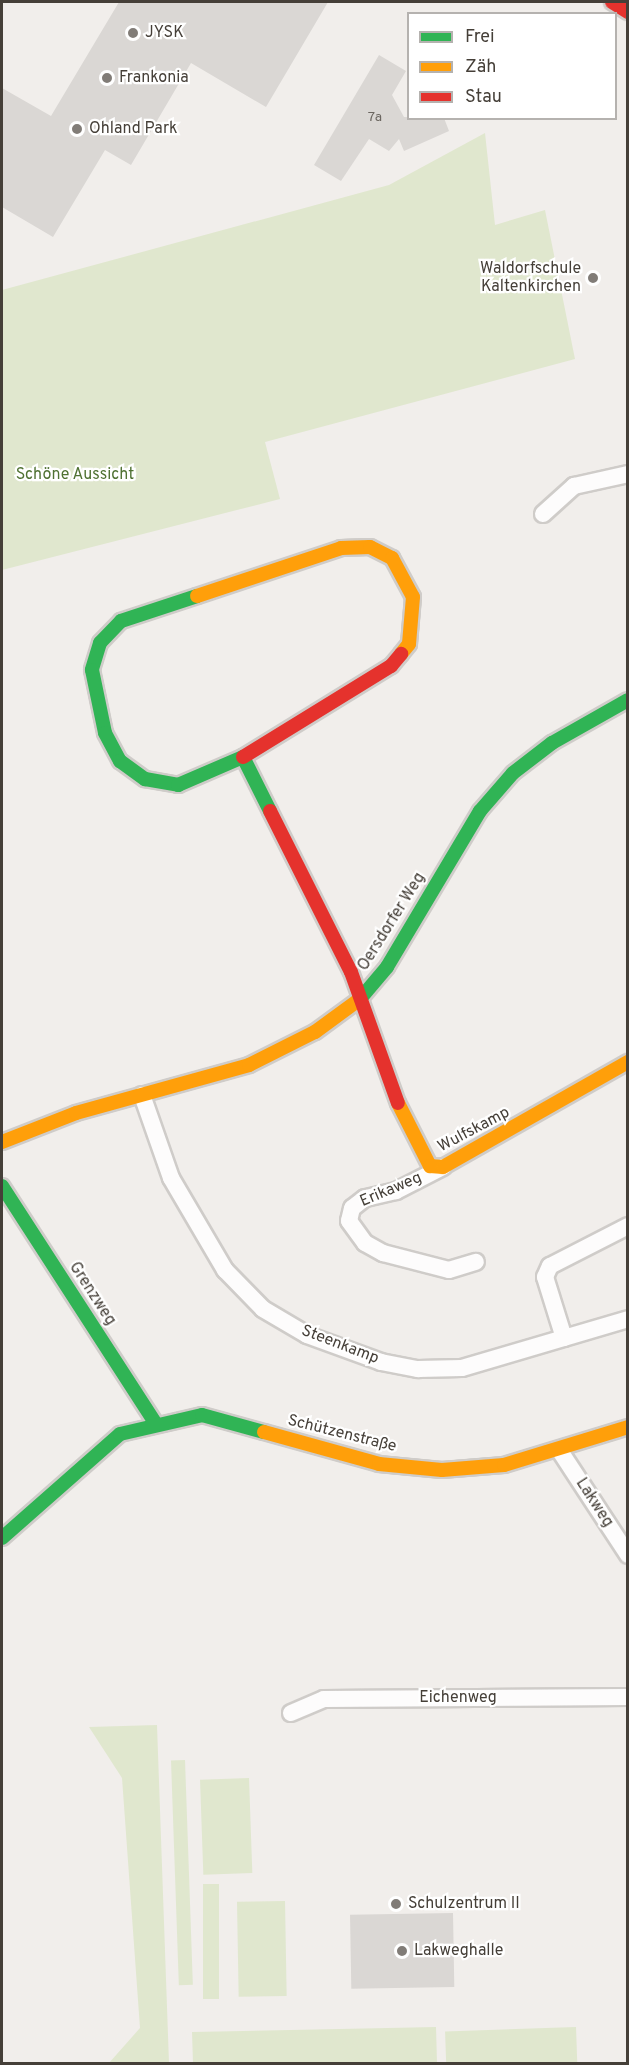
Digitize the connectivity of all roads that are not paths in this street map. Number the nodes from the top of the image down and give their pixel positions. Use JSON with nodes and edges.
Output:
{"nodes":[{"id":1,"x":612,"y":2,"type":"edge"},
{"id":2,"x":627,"y":12,"type":"edge"},
{"id":3,"x":627,"y":474,"type":"edge"},
{"id":4,"x":543,"y":514,"type":"dead end"},
{"id":5,"x":627,"y":700,"type":"edge"},
{"id":6,"x":243,"y":757,"type":"junction"},
{"id":7,"x":362,"y":997,"type":"junction"},
{"id":8,"x":627,"y":1062,"type":"edge"},
{"id":9,"x":142,"y":1095,"type":"junction"},
{"id":10,"x":2,"y":1142,"type":"edge"},
{"id":11,"x":443,"y":1167,"type":"junction"},
{"id":12,"x":2,"y":1186,"type":"edge"},
{"id":13,"x":627,"y":1226,"type":"edge"},
{"id":14,"x":476,"y":1262,"type":"dead end"},
{"id":15,"x":627,"y":1318,"type":"edge"},
{"id":16,"x":564,"y":1338,"type":"junction"},
{"id":17,"x":153,"y":1421,"type":"junction"},
{"id":18,"x":627,"y":1427,"type":"edge"},
{"id":19,"x":560,"y":1451,"type":"junction"},
{"id":20,"x":2,"y":1538,"type":"edge"},
{"id":21,"x":627,"y":1555,"type":"edge"},
{"id":22,"x":627,"y":1697,"type":"edge"},
{"id":23,"x":291,"y":1713,"type":"dead end"}],
"edges":[{"from":1,"to":2,"type":"street"},
{"from":3,"to":4,"type":"street"},
{"from":5,"to":7,"type":"street","name":"Oersdorfer Weg"},
{"from":6,"to":6,"type":"street"},
{"from":6,"to":7,"type":"street"},
{"from":7,"to":9,"type":"street","name":"Oersdorfer Weg"},
{"from":7,"to":11,"type":"street","name":"Wulfskamp"},
{"from":8,"to":11,"type":"street","name":"Wulfskamp"},
{"from":9,"to":10,"type":"street","name":"Oersdorfer Weg"},
{"from":9,"to":16,"type":"street","name":"Steenkamp"},
{"from":11,"to":14,"type":"street","name":"Erikaweg"},
{"from":12,"to":17,"type":"street","name":"Grenzweg"},
{"from":13,"to":16,"type":"street"},
{"from":15,"to":16,"type":"street","name":"Steenkamp"},
{"from":17,"to":19,"type":"street","name":"Schützenstraße"},
{"from":17,"to":20,"type":"street"},
{"from":18,"to":19,"type":"street","name":"Schützenstraße"},
{"from":19,"to":21,"type":"street","name":"Lakweg"},
{"from":22,"to":23,"type":"street","name":"Eichenweg"}]}
